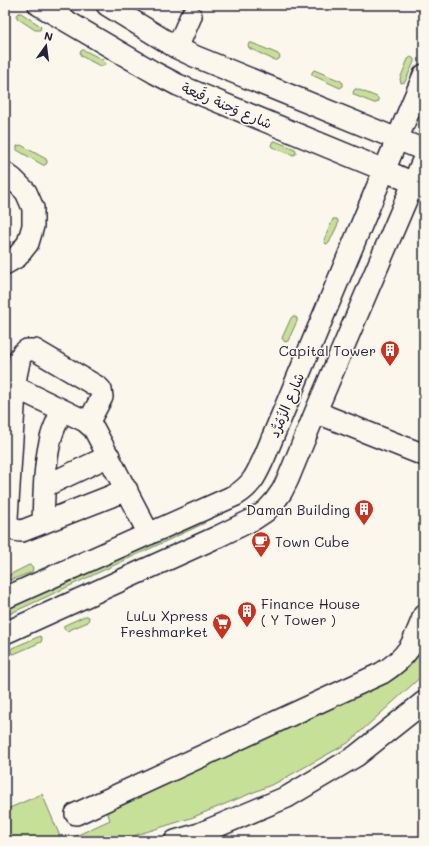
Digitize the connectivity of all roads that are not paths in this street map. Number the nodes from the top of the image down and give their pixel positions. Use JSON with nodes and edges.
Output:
{"nodes":[{"id":1,"x":39,"y":5,"type":"edge"},
{"id":2,"x":107,"y":5,"type":"edge"},
{"id":3,"x":191,"y":16,"type":"dead end"},
{"id":4,"x":177,"y":48,"type":"junction"},
{"id":5,"x":424,"y":75,"type":"edge"},
{"id":6,"x":397,"y":139,"type":"junction"},
{"id":7,"x":424,"y":150,"type":"edge"},
{"id":8,"x":424,"y":158,"type":"edge"},
{"id":9,"x":384,"y":170,"type":"junction"},
{"id":10,"x":5,"y":173,"type":"edge"},
{"id":11,"x":419,"y":185,"type":"edge"},
{"id":12,"x":5,"y":264,"type":"edge"},
{"id":13,"x":15,"y":387,"type":"junction"},
{"id":14,"x":62,"y":410,"type":"junction"},
{"id":15,"x":316,"y":411,"type":"junction"},
{"id":16,"x":88,"y":423,"type":"junction"},
{"id":17,"x":424,"y":455,"type":"edge"},
{"id":18,"x":109,"y":456,"type":"junction"},
{"id":19,"x":45,"y":486,"type":"junction"},
{"id":20,"x":126,"y":490,"type":"junction"},
{"id":21,"x":43,"y":523,"type":"junction"},
{"id":22,"x":149,"y":534,"type":"junction"},
{"id":23,"x":5,"y":598,"type":"edge"},
{"id":24,"x":424,"y":615,"type":"edge"},
{"id":25,"x":5,"y":633,"type":"edge"},
{"id":26,"x":424,"y":702,"type":"edge"},
{"id":27,"x":76,"y":814,"type":"dead end"},
{"id":28,"x":175,"y":841,"type":"edge"}],
"edges":[{"from":1,"to":9,"type":"street","name":"شارع وَجنة رقَيعة"},
{"from":2,"to":4,"type":"street"},
{"from":3,"to":4,"type":"street"},
{"from":4,"to":6,"type":"street"},
{"from":5,"to":6,"type":"street","name":"شارع الزُمُرُّد"},
{"from":6,"to":7,"type":"street"},
{"from":6,"to":9,"type":"street","name":"شارع الزُمُرُّد"},
{"from":8,"to":11,"type":"street"},
{"from":9,"to":11,"type":"street","name":"شارع وَجنة رقَيعة"},
{"from":9,"to":22,"type":"street","name":"شارع الزُمُرُّد"},
{"from":10,"to":12,"type":"street"},
{"from":11,"to":15,"type":"street"},
{"from":13,"to":14,"type":"street"},
{"from":13,"to":16,"type":"street"},
{"from":13,"to":21,"type":"street"},
{"from":14,"to":16,"type":"street"},
{"from":14,"to":19,"type":"street"},
{"from":15,"to":17,"type":"street"},
{"from":15,"to":25,"type":"street"},
{"from":16,"to":18,"type":"street"},
{"from":18,"to":19,"type":"street"},
{"from":18,"to":20,"type":"street"},
{"from":19,"to":21,"type":"street"},
{"from":20,"to":21,"type":"street"},
{"from":20,"to":22,"type":"street"},
{"from":22,"to":23,"type":"street","name":"شارع الزُمُرُّد"},
{"from":24,"to":27,"type":"street"},
{"from":26,"to":28,"type":"street"}]}
